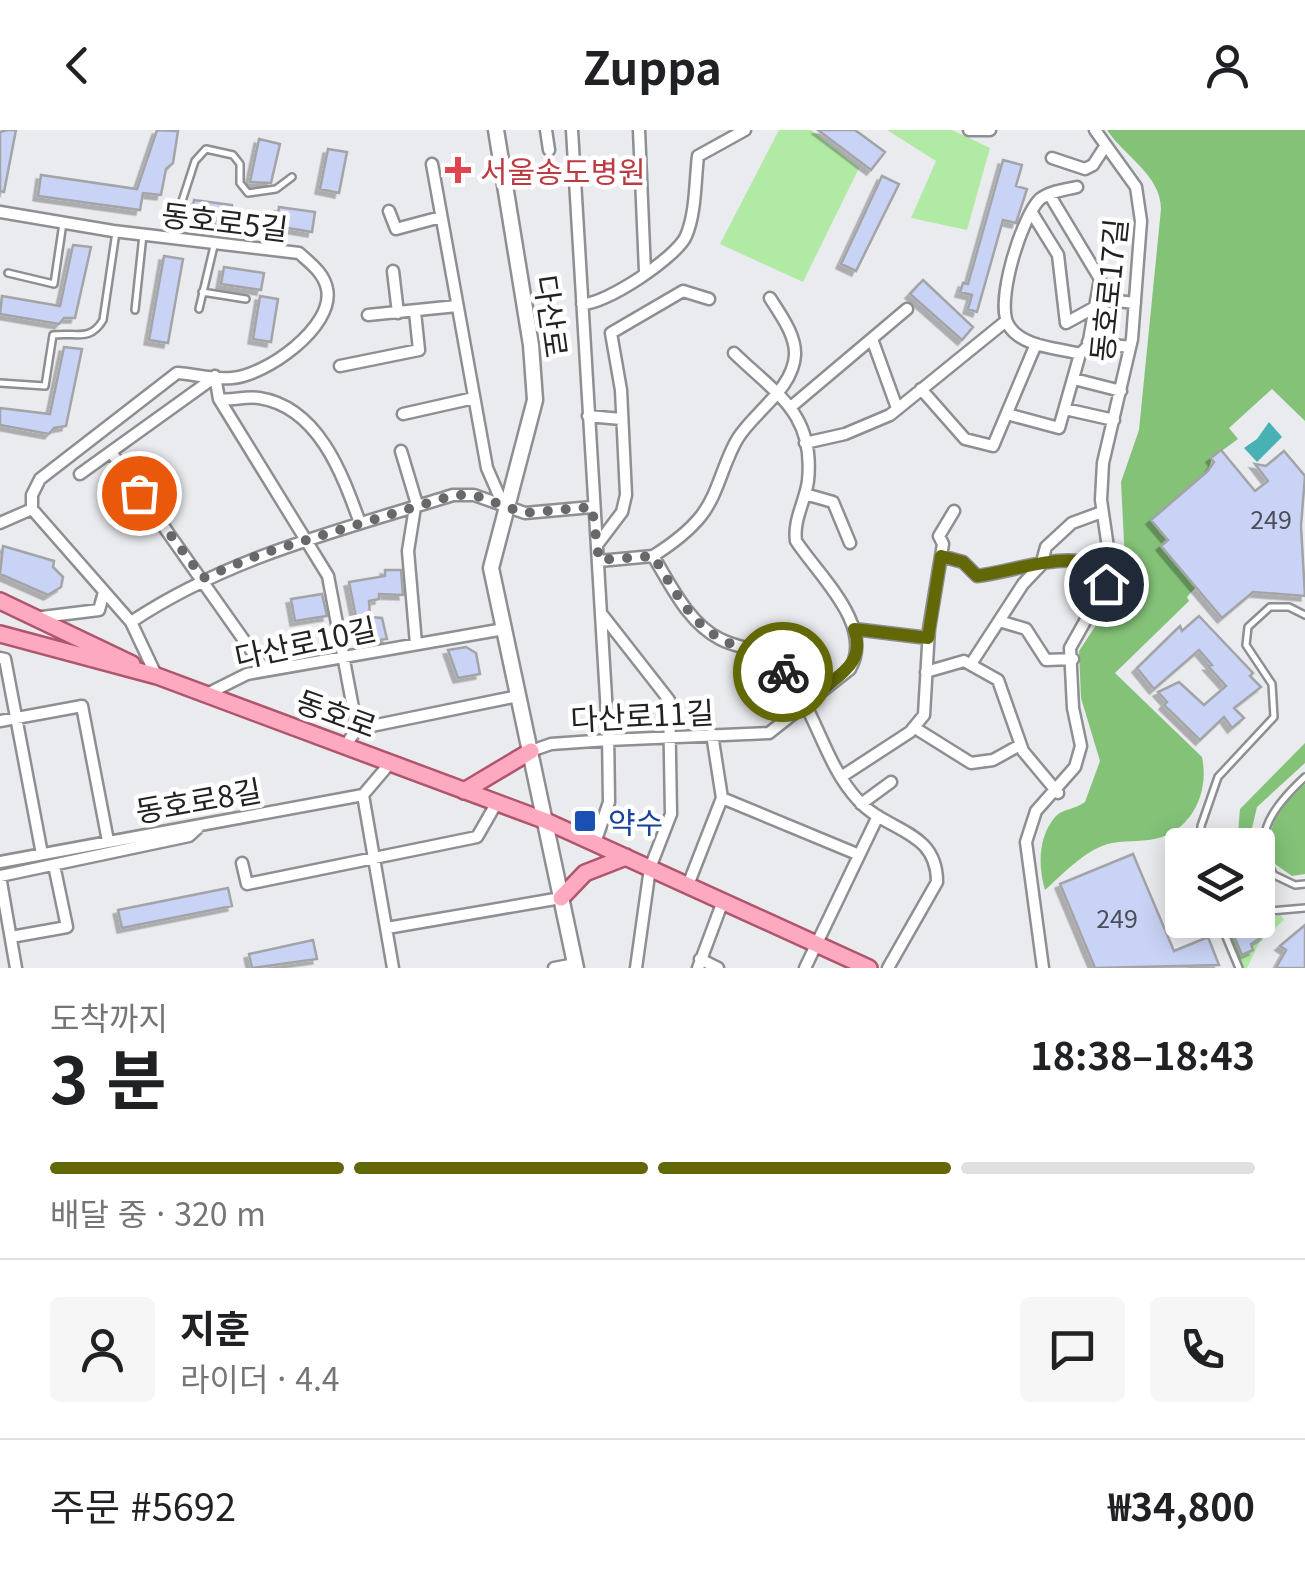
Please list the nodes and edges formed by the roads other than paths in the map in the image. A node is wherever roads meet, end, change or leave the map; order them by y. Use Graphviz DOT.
graph roads {
  1 [pos="496,130"];
  2 [pos="546,130"];
  3 [pos="572,130"];
  4 [pos="638,130"];
  5 [pos="717,130"];
  6 [pos="744,130"];
  7 [pos="969,130"];
  8 [pos="990,130"];
  9 [pos="1095,130"];
  10 [pos="717,143"];
  11 [pos="1106,144"];
  12 [pos="549,150"];
  13 [pos="1052,158"];
  14 [pos="432,164"];
  15 [pos="292,177"];
  16 [pos="1077,187"];
  17 [pos="1049,194"];
  18 [pos="389,210"];
  19 [pos="0,212"];
  20 [pos="1032,213"];
  21 [pos="440,218"];
  22 [pos="63,223"];
  23 [pos="116,232"];
  24 [pos="142,235"];
  25 [pos="171,238"];
  26 [pos="214,243"];
  27 [pos="393,270"];
  28 [pos="645,272"];
  29 [pos="8,273"];
  30 [pos="202,292"];
  31 [pos="770,298"];
  32 [pos="246,299"];
  33 [pos="709,299"];
  34 [pos="1134,303"];
  35 [pos="582,304"];
  36 [pos="457,306"];
  37 [pos="199,309"];
  38 [pos="907,309"];
  39 [pos="135,310"];
  40 [pos="1094,310"];
  41 [pos="415,312"];
  42 [pos="398,313"];
  43 [pos="368,316"];
  44 [pos="1006,321"];
  45 [pos="872,339"];
  46 [pos="1088,342"];
  47 [pos="1036,344"];
  48 [pos="1130,347"];
  49 [pos="734,353"];
  50 [pos="1080,354"];
  51 [pos="340,366"];
  52 [pos="216,376"];
  53 [pos="1074,379"];
  54 [pos="0,382"];
  55 [pos="920,389"];
  56 [pos="1121,391"];
  57 [pos="777,392"];
  58 [pos="474,398"];
  59 [pos="219,399"];
  60 [pos="792,406"];
  61 [pos="898,408"];
  62 [pos="1065,409"];
  63 [pos="404,414"];
  64 [pos="1007,414"];
  65 [pos="588,416"];
  66 [pos="621,419"];
  67 [pos="1114,420"];
  68 [pos="805,444"];
  69 [pos="401,451"];
  70 [pos="110,452"];
  71 [pos="80,474"];
  72 [pos="804,494"];
  73 [pos="414,507"];
  74 [pos="592,507"];
  75 [pos="504,508"];
  76 [pos="32,509"];
  77 [pos="954,511"];
  78 [pos="1102,512"];
  79 [pos="0,523"];
  80 [pos="360,524"];
  81 [pos="307,540"];
  82 [pos="850,543"];
  83 [pos="597,545"];
  84 [pos="653,556"];
  85 [pos="941,556"];
  86 [pos="599,560"];
  87 [pos="1042,564"];
  88 [pos="203,578"];
  89 [pos="104,591"];
  90 [pos="1097,599"];
  91 [pos="0,601"];
  92 [pos="601,613"];
  93 [pos="1305,615"];
  94 [pos="36,618"];
  95 [pos="999,621"];
  96 [pos="131,622"];
  97 [pos="854,629"];
  98 [pos="504,630"];
  99 [pos="0,634"];
  100 [pos="928,638"];
  101 [pos="416,644"];
  102 [pos="343,656"];
  103 [pos="0,658"];
  104 [pos="1072,659"];
  105 [pos="971,664"];
  106 [pos="264,670"];
  107 [pos="926,672"];
  108 [pos="157,676"];
  109 [pos="207,694"];
  110 [pos="518,696"];
  111 [pos="808,705"];
  112 [pos="18,718"];
  113 [pos="0,721"];
  114 [pos="915,728"];
  115 [pos="357,729"];
  116 [pos="712,734"];
  117 [pos="670,736"];
  118 [pos="608,740"];
  119 [pos="1020,745"];
  120 [pos="346,746"];
  121 [pos="531,751"];
  122 [pos="392,762"];
  123 [pos="1305,776"];
  124 [pos="841,777"];
  125 [pos="891,782"];
  126 [pos="464,790"];
  127 [pos="1057,792"];
  128 [pos="363,795"];
  129 [pos="722,798"];
  130 [pos="496,804"];
  131 [pos="861,804"];
  132 [pos="878,816"];
  133 [pos="546,821"];
  134 [pos="202,824"];
  135 [pos="1200,828"];
  136 [pos="108,840"];
  137 [pos="595,843"];
  138 [pos="42,854"];
  139 [pos="857,854"];
  140 [pos="376,857"];
  141 [pos="626,858"];
  142 [pos="0,862"];
  143 [pos="242,863"];
  144 [pos="54,865"];
  145 [pos="650,868"];
  146 [pos="0,876"];
  147 [pos="1305,884"];
  148 [pos="688,885"];
  149 [pos="561,898"];
  150 [pos="723,901"];
  151 [pos="1305,908"];
  152 [pos="1275,911"];
  153 [pos="387,928"];
  154 [pos="11,938"];
  155 [pos="1225,938"];
  156 [pos="816,943"];
  157 [pos="699,964"];
  158 [pos="575,966"];
  159 [pos="16,968"];
  160 [pos="393,968"];
  161 [pos="554,968"];
  162 [pos="636,968"];
  163 [pos="718,968"];
  164 [pos="805,968"];
  165 [pos="869,968"];
  166 [pos="888,968"];
  167 [pos="1043,968"];
  168 [pos="1239,968"];
  1 -- 75 [label="main road, 다산로"];
  2 -- 12 [label="street"];
  3 -- 35 [label="street"];
  4 -- 28 [label="street"];
  5 -- 10 [label="street"];
  6 -- 10 [label="street"];
  7 -- 8 [label="street"];
  9 -- 11 [label="street, 동호로17길"];
  10 -- 28 [label="street"];
  11 -- 13 [label="street"];
  11 -- 34 [label="street, 동호로17길"];
  14 -- 21 [label="street"];
  15 -- 25 [label="lane"];
  16 -- 17 [label="street"];
  17 -- 20 [label="street"];
  17 -- 40 [label="street"];
  18 -- 21 [label="street"];
  19 -- 22 [label="street, 동호로5길"];
  20 -- 40 [label="street"];
  20 -- 44 [label="street"];
  21 -- 36 [label="street"];
  22 -- 23 [label="street, 동호로5길"];
  22 -- 29 [label="lane"];
  23 -- 24 [label="street, 동호로5길"];
  23 -- 54 [label="lane"];
  24 -- 25 [label="street, 동호로5길"];
  24 -- 39 [label="lane"];
  25 -- 26 [label="street, 동호로5길"];
  26 -- 30 [label="lane"];
  26 -- 52 [label="street, 동호로5길"];
  27 -- 42 [label="street"];
  28 -- 35 [label="street"];
  30 -- 32 [label="lane"];
  30 -- 37 [label="lane"];
  31 -- 57 [label="street"];
  33 -- 66 [label="street"];
  34 -- 40 [label="street"];
  34 -- 48 [label="street, 동호로17길"];
  35 -- 65 [label="street"];
  36 -- 41 [label="street"];
  36 -- 58 [label="street"];
  38 -- 45 [label="street"];
  40 -- 46 [label="street"];
  41 -- 42 [label="street"];
  41 -- 51 [label="street"];
  42 -- 43 [label="street"];
  44 -- 47 [label="street"];
  44 -- 55 [label="street"];
  45 -- 60 [label="street"];
  45 -- 61 [label="street"];
  46 -- 48 [label="street"];
  46 -- 50 [label="street"];
  47 -- 50 [label="street"];
  47 -- 64 [label="street"];
  48 -- 56 [label="street, 동호로17길"];
  49 -- 57 [label="street"];
  50 -- 53 [label="street"];
  52 -- 59 [label="street"];
  52 -- 70 [label="street"];
  52 -- 76 [label="street, 동호로5길"];
  53 -- 56 [label="street, 동호로17길"];
  53 -- 62 [label="street"];
  55 -- 61 [label="street"];
  55 -- 64 [label="street"];
  56 -- 67 [label="street, 동호로17길"];
  57 -- 60 [label="street"];
  57 -- 84 [label="street"];
  58 -- 63 [label="street"];
  58 -- 75 [label="street"];
  59 -- 80 [label="street"];
  59 -- 81 [label="street"];
  60 -- 68 [label="street"];
  61 -- 68 [label="street"];
  62 -- 64 [label="street"];
  62 -- 67 [label="street"];
  65 -- 66 [label="street"];
  65 -- 74 [label="street"];
  66 -- 83 [label="street"];
  67 -- 78 [label="street, 동호로17길"];
  68 -- 72 [label="street"];
  69 -- 73 [label="street, 다산로10길"];
  70 -- 71 [label="street"];
  70 -- 88 [label="street"];
  72 -- 82 [label="street"];
  72 -- 97 [label="street"];
  73 -- 75 [label="street"];
  73 -- 80 [label="street"];
  73 -- 101 [label="street, 다산로10길"];
  74 -- 75 [label="street"];
  74 -- 83 [label="street"];
  75 -- 98 [label="main road, 다산로"];
  76 -- 79 [label="street"];
  76 -- 89 [label="street"];
  77 -- 85 [label="street"];
  78 -- 87 [label="street"];
  78 -- 90 [label="street, 동호로17길"];
  80 -- 81 [label="street"];
  81 -- 88 [label="street"];
  81 -- 102 [label="street"];
  83 -- 86 [label="street"];
  84 -- 86 [label="street"];
  84 -- 111 [label="street"];
  85 -- 87 [label="street"];
  85 -- 100 [label="street"];
  86 -- 92 [label="street"];
  87 -- 90 [label="street"];
  87 -- 95 [label="street"];
  88 -- 96 [label="street"];
  88 -- 106 [label="street"];
  89 -- 94 [label="street"];
  89 -- 96 [label="street"];
  90 -- 104 [label="street, 동호로17길"];
  91 -- 94 [label="main road, 동호로"];
  92 -- 117 [label="street"];
  92 -- 118 [label="street"];
  93 -- 135 [label="lane"];
  94 -- 108 [label="main road, 동호로"];
  95 -- 104 [label="street"];
  95 -- 105 [label="street"];
  96 -- 108 [label="street"];
  97 -- 100 [label="street"];
  97 -- 111 [label="street, 다산로11길"];
  98 -- 101 [label="street, 다산로10길"];
  98 -- 110 [label="main road, 다산로"];
  99 -- 108 [label="main road, 동호로"];
  100 -- 107 [label="street"];
  101 -- 102 [label="street, 다산로10길"];
  102 -- 106 [label="street, 다산로10길"];
  102 -- 115 [label="street"];
  103 -- 112 [label="street"];
  104 -- 127 [label="street, 동호로17길"];
  105 -- 107 [label="street"];
  105 -- 119 [label="street"];
  106 -- 109 [label="street, 다산로10길"];
  107 -- 114 [label="street"];
  108 -- 109 [label="main road, 동호로"];
  109 -- 120 [label="main road, 동호로"];
  110 -- 115 [label="street"];
  110 -- 121 [label="main road, 다산로"];
  111 -- 116 [label="street, 다산로11길"];
  111 -- 124 [label="street"];
  112 -- 113 [label="street"];
  112 -- 136 [label="street"];
  112 -- 138 [label="street"];
  114 -- 119 [label="street"];
  114 -- 124 [label="street"];
  115 -- 120 [label="street"];
  116 -- 117 [label="street, 다산로11길"];
  116 -- 129 [label="street"];
  117 -- 118 [label="street, 다산로11길"];
  117 -- 145 [label="street"];
  118 -- 121 [label="street, 다산로11길"];
  118 -- 137 [label="street"];
  119 -- 127 [label="street"];
  120 -- 122 [label="main road, 동호로"];
  121 -- 126 [label="main road"];
  121 -- 133 [label="main road, 다산로"];
  122 -- 126 [label="main road, 동호로"];
  122 -- 128 [label="street"];
  123 -- 147 [label="lane"];
  124 -- 131 [label="street"];
  125 -- 131 [label="street"];
  126 -- 130 [label="main road, 동호로"];
  127 -- 167 [label="street, 동호로17길"];
  128 -- 134 [label="street, 동호로8길"];
  128 -- 140 [label="street"];
  129 -- 139 [label="street"];
  129 -- 148 [label="street"];
  130 -- 133 [label="main road, 동호로"];
  130 -- 140 [label="street"];
  131 -- 132 [label="street"];
  132 -- 139 [label="street"];
  132 -- 166 [label="street"];
  133 -- 137 [label="main road, 동호로"];
  133 -- 149 [label="main road, 다산로"];
  134 -- 136 [label="street, 동호로8길"];
  134 -- 144 [label="street"];
  136 -- 138 [label="street, 동호로8길"];
  137 -- 141 [label="main road, 동호로"];
  138 -- 142 [label="street, 동호로8길"];
  139 -- 156 [label="street"];
  140 -- 143 [label="street"];
  140 -- 153 [label="street"];
  141 -- 145 [label="main road, 동호로"];
  141 -- 149 [label="main road"];
  144 -- 146 [label="street"];
  144 -- 154 [label="street"];
  145 -- 148 [label="main road, 동호로"];
  145 -- 162 [label="street"];
  146 -- 154 [label="street"];
  148 -- 150 [label="main road, 동호로"];
  149 -- 153 [label="street"];
  149 -- 158 [label="main road, 다산로"];
  150 -- 156 [label="main road, 동호로"];
  150 -- 157 [label="street"];
  151 -- 152 [label="lane"];
  153 -- 160 [label="street"];
  154 -- 159 [label="street"];
  155 -- 168 [label="lane"];
  156 -- 164 [label="street"];
  156 -- 165 [label="main road, 동호로"];
  157 -- 163 [label="street"];
  158 -- 161 [label="street"];
}
